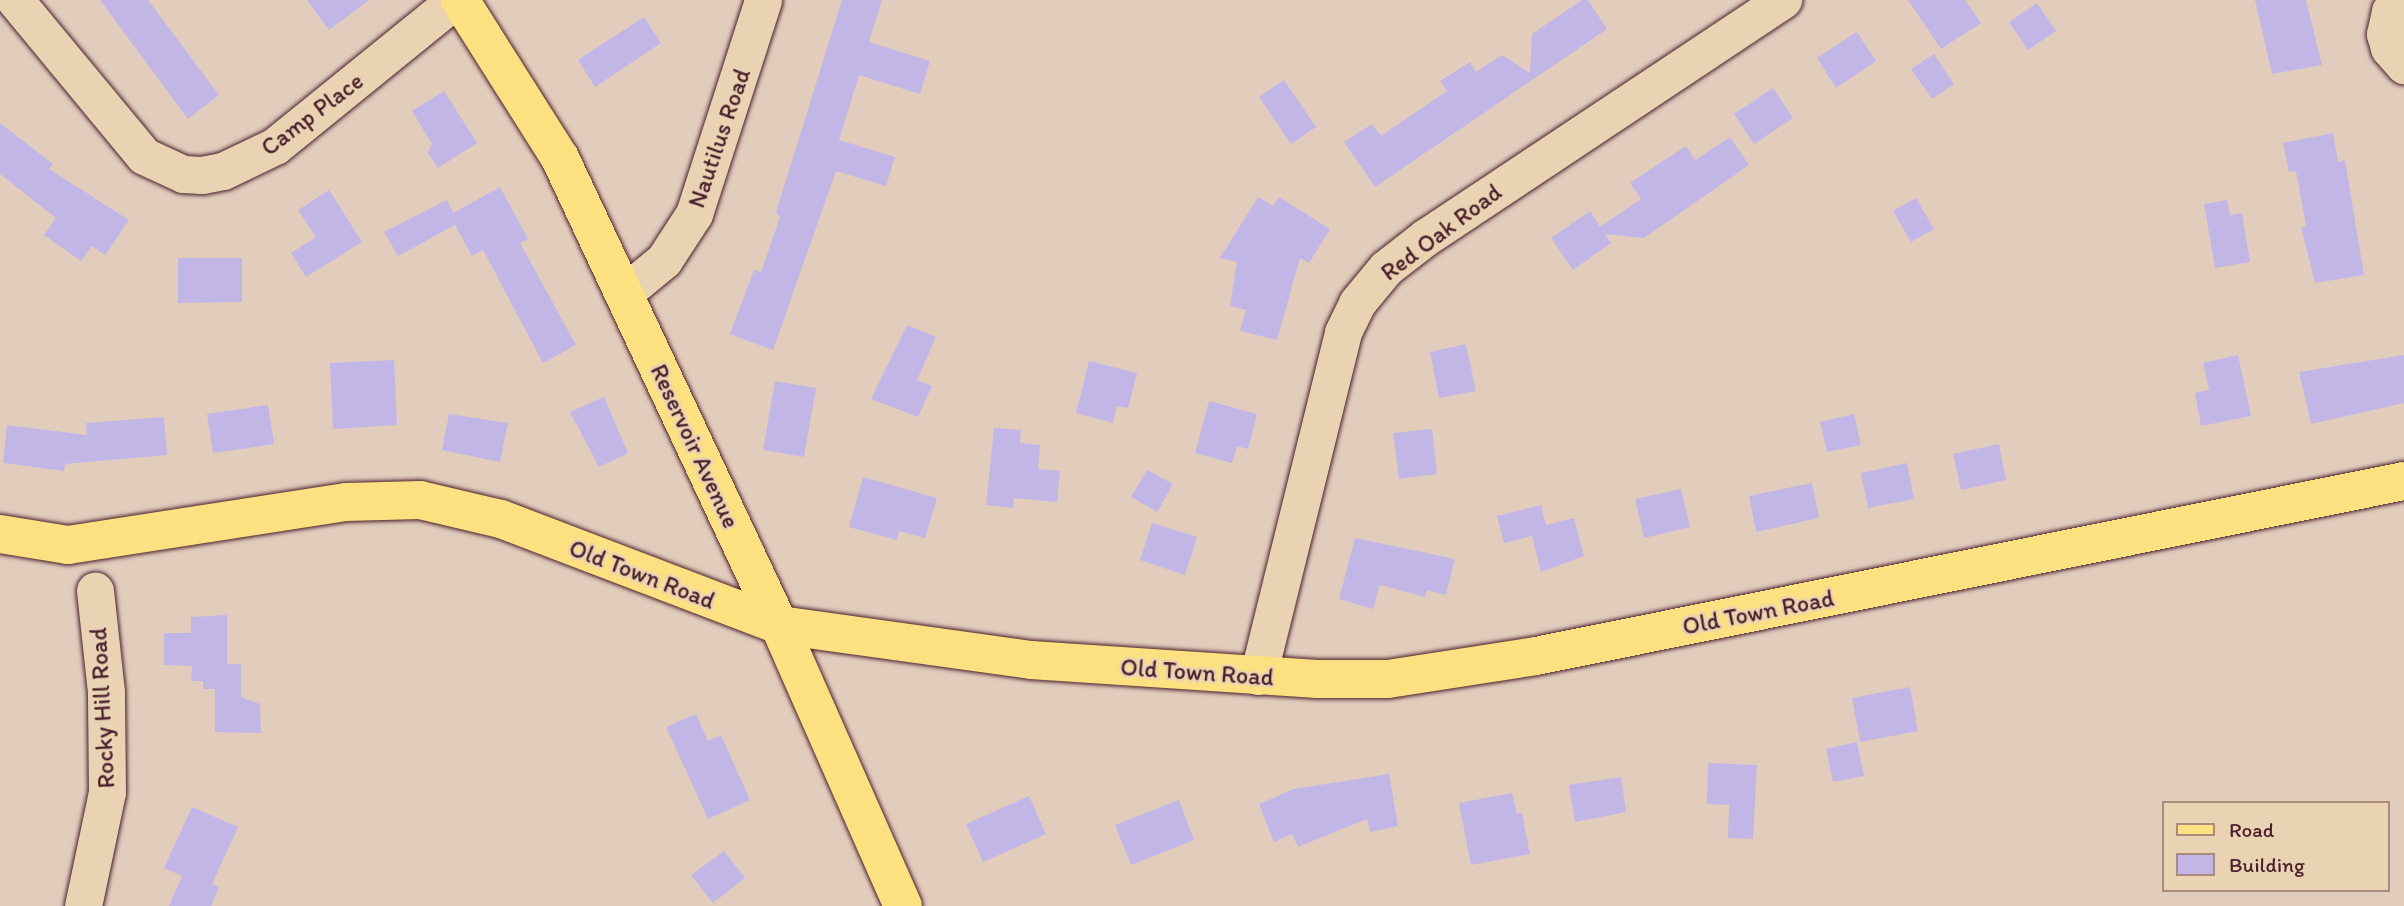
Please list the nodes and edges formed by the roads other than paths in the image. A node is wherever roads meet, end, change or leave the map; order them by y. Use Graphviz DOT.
graph roads {
  1 [pos="15,0"];
  2 [pos="458,0"];
  3 [pos="763,0"];
  4 [pos="1783,0"];
  5 [pos="2399,0"];
  6 [pos="2404,65"];
  7 [pos="624,293"];
  8 [pos="2404,481"];
  9 [pos="0,534"];
  10 [pos="95,591"];
  11 [pos="779,625"];
  12 [pos="1258,676"];
  13 [pos="82,906"];
  14 [pos="903,906"];
  1 -- 2 [label="street, Camp Place"];
  2 -- 7 [label="main road, Reservoir Avenue"];
  3 -- 7 [label="street, Nautilus Road"];
  4 -- 12 [label="street, Red Oak Road"];
  5 -- 6 [label="street"];
  7 -- 11 [label="main road, Reservoir Avenue"];
  8 -- 12 [label="main road, Old Town Road"];
  9 -- 11 [label="main road, Old Town Road"];
  10 -- 13 [label="street, Rocky Hill Road"];
  11 -- 12 [label="main road, Old Town Road"];
  11 -- 14 [label="main road, Reservoir Avenue"];
}
